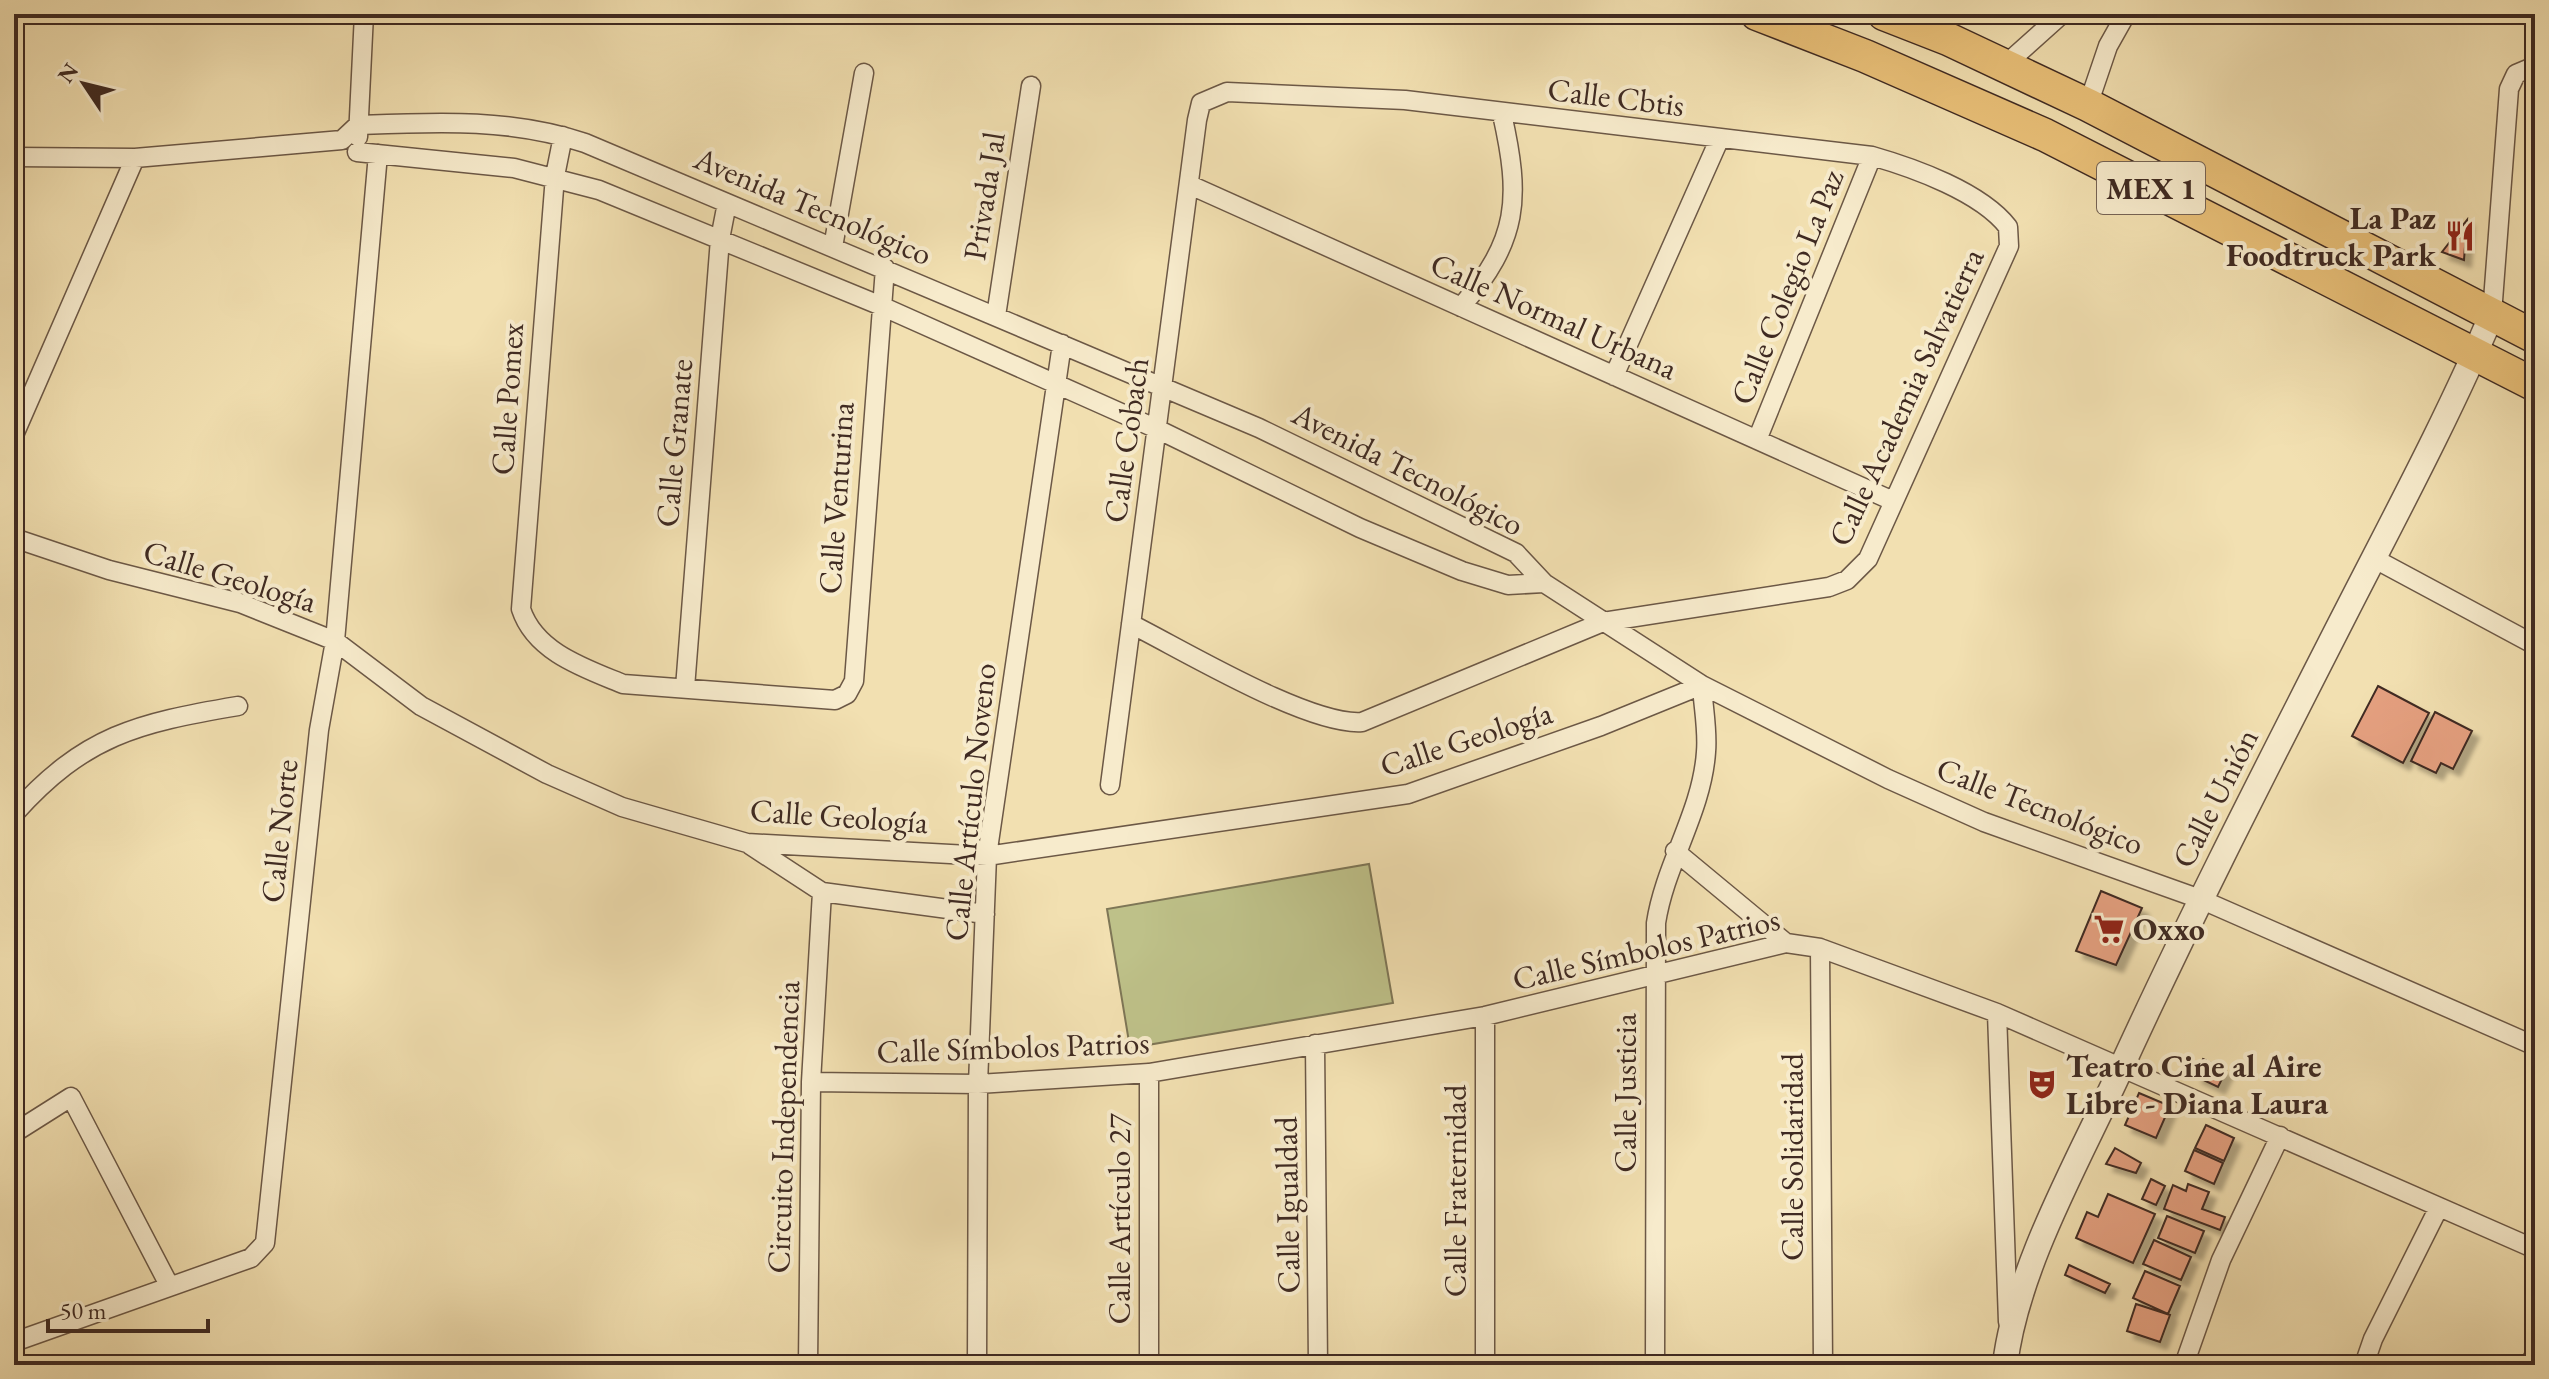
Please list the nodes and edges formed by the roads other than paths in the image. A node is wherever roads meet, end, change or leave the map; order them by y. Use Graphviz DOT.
graph roads {
  1 [pos="364,14"];
  2 [pos="1757,14"];
  3 [pos="1884,14"];
  4 [pos="2062,14"];
  5 [pos="2126,14"];
  6 [pos="2005,65"];
  7 [pos="2535,66"];
  8 [pos="864,73"];
  9 [pos="1031,86"];
  10 [pos="1201,103"];
  11 [pos="2088,105"];
  12 [pos="1502,114"];
  13 [pos="358,125"];
  14 [pos="563,136"];
  15 [pos="1719,140"];
  16 [pos="350,146"];
  17 [pos="378,154"];
  18 [pos="1872,156"];
  19 [pos="14,157"];
  20 [pos="135,158"];
  21 [pos="555,176"];
  22 [pos="1190,185"];
  23 [pos="727,203"];
  24 [pos="2008,227"];
  25 [pos="720,239"];
  26 [pos="833,247"];
  27 [pos="885,268"];
  28 [pos="879,305"];
  29 [pos="1461,307"];
  30 [pos="2492,314"];
  31 [pos="996,316"];
  32 [pos="2535,337"];
  33 [pos="1062,344"];
  34 [pos="2475,353"];
  35 [pos="1614,376"];
  36 [pos="1055,383"];
  37 [pos="2535,385"];
  38 [pos="1163,386"];
  39 [pos="1157,429"];
  40 [pos="14,435"];
  41 [pos="1757,440"];
  42 [pos="1893,501"];
  43 [pos="14,538"];
  44 [pos="2373,558"];
  45 [pos="1544,583"];
  46 [pos="1603,622"];
  47 [pos="1131,624"];
  48 [pos="335,641"];
  49 [pos="2535,645"];
  50 [pos="1702,685"];
  51 [pos="685,688"];
  52 [pos="238,706"];
  53 [pos="1110,785"];
  54 [pos="14,814"];
  55 [pos="747,843"];
  56 [pos="1675,851"];
  57 [pos="987,856"];
  58 [pos="822,892"];
  59 [pos="2200,899"];
  60 [pos="985,914"];
  61 [pos="1786,943"];
  62 [pos="1820,948"];
  63 [pos="1654,976"];
  64 [pos="1997,1013"];
  65 [pos="1485,1016"];
  66 [pos="1315,1044"];
  67 [pos="2535,1046"];
  68 [pos="2122,1066"];
  69 [pos="1149,1073"];
  70 [pos="811,1082"];
  71 [pos="978,1084"];
  72 [pos="14,1133"];
  73 [pos="2280,1136"];
  74 [pos="2439,1207"];
  75 [pos="2535,1249"];
  76 [pos="169,1285"];
  77 [pos="2009,1333"];
  78 [pos="14,1342"];
  79 [pos="2535,1354"];
  80 [pos="808,1365"];
  81 [pos="977,1365"];
  82 [pos="1149,1365"];
  83 [pos="1318,1365"];
  84 [pos="1485,1365"];
  85 [pos="1655,1365"];
  86 [pos="1823,1365"];
  87 [pos="2005,1365"];
  88 [pos="2184,1365"];
  89 [pos="2364,1365"];
  90 [pos="2529,1365"];
  1 -- 13 [label="street"];
  2 -- 34 [label="highway, MEX 1"];
  3 -- 6 [label="highway, MEX 1"];
  4 -- 6 [label="street"];
  5 -- 11 [label="street"];
  6 -- 11 [label="highway, MEX 1"];
  7 -- 30 [label="street"];
  8 -- 26 [label="street"];
  9 -- 31 [label="street, Privada Jal"];
  10 -- 12 [label="street, Calle Cbtis"];
  10 -- 22 [label="street, Calle Cobach"];
  11 -- 30 [label="highway, MEX 1"];
  12 -- 15 [label="street, Calle Cbtis"];
  12 -- 29 [label="street"];
  13 -- 14 [label="street, Avenida Tecnológico"];
  13 -- 16 [label="street"];
  14 -- 21 [label="street, Calle Pomex"];
  14 -- 23 [label="street, Avenida Tecnológico"];
  15 -- 18 [label="street, Calle Cbtis"];
  15 -- 35 [label="street"];
  16 -- 17 [label="street, Avenida Tecnológico"];
  16 -- 20 [label="street, Avenida Tecnológico"];
  17 -- 21 [label="street, Avenida Tecnológico"];
  17 -- 48 [label="street, Calle Norte"];
  18 -- 24 [label="street, Calle Cbtis"];
  18 -- 41 [label="street, Calle Colegio La Paz"];
  19 -- 20 [label="street, Avenida Tecnológico"];
  20 -- 40 [label="street"];
  21 -- 25 [label="street, Avenida Tecnológico"];
  21 -- 51 [label="street, Calle Pomex"];
  22 -- 29 [label="street, Calle Normal Urbana"];
  22 -- 38 [label="street, Calle Cobach"];
  23 -- 25 [label="street, Calle Granate"];
  23 -- 26 [label="street, Avenida Tecnológico"];
  24 -- 42 [label="street, Calle Academia Salvatierra"];
  25 -- 28 [label="street, Avenida Tecnológico"];
  25 -- 51 [label="street, Calle Granate"];
  26 -- 27 [label="street, Avenida Tecnológico"];
  27 -- 28 [label="street, Calle Venturina"];
  27 -- 31 [label="street, Avenida Tecnológico"];
  28 -- 36 [label="street, Avenida Tecnológico"];
  28 -- 51 [label="street, Calle Venturina"];
  29 -- 35 [label="street, Calle Normal Urbana"];
  30 -- 32 [label="highway, MEX 1"];
  30 -- 34 [label="street, Calle Unión"];
  31 -- 33 [label="street, Avenida Tecnológico"];
  33 -- 36 [label="street, Calle Artículo Noveno"];
  33 -- 38 [label="street, Avenida Tecnológico"];
  34 -- 37 [label="highway, MEX 1"];
  34 -- 44 [label="street, Calle Unión"];
  35 -- 41 [label="street, Calle Normal Urbana"];
  36 -- 39 [label="street, Avenida Tecnológico"];
  36 -- 57 [label="street, Calle Artículo Noveno"];
  38 -- 39 [label="street, Calle Cobach"];
  38 -- 45 [label="street, Avenida Tecnológico"];
  39 -- 45 [label="street, Avenida Tecnológico"];
  39 -- 47 [label="street, Calle Cobach"];
  41 -- 42 [label="street, Calle Normal Urbana"];
  42 -- 46 [label="street, Calle Academia Salvatierra"];
  43 -- 48 [label="street, Calle Geología"];
  44 -- 49 [label="street"];
  44 -- 59 [label="street, Calle Unión"];
  45 -- 46 [label="street, Calle Tecnológico"];
  46 -- 47 [label="street, Calle Academia Salvatierra"];
  46 -- 50 [label="street, Calle Tecnológico"];
  47 -- 53 [label="street, Calle Cobach"];
  48 -- 55 [label="street, Calle Geología"];
  48 -- 76 [label="street, Calle Norte"];
  50 -- 56 [label="street, Calle Justicia"];
  50 -- 57 [label="street, Calle Geología"];
  50 -- 59 [label="street, Calle Tecnológico"];
  52 -- 54 [label="street"];
  55 -- 57 [label="street, Calle Geología"];
  55 -- 58 [label="street"];
  56 -- 61 [label="street"];
  56 -- 63 [label="street, Calle Justicia"];
  57 -- 60 [label="street, Calle Artículo Noveno"];
  58 -- 60 [label="street"];
  58 -- 70 [label="street, Circuito Independencia"];
  59 -- 67 [label="street, Calle Tecnológico"];
  59 -- 68 [label="street, Calle Unión"];
  60 -- 71 [label="street, Calle Artículo Noveno"];
  61 -- 62 [label="street, Calle Símbolos Patrios"];
  61 -- 63 [label="street, Calle Símbolos Patrios"];
  62 -- 64 [label="street, Calle Símbolos Patrios"];
  62 -- 86 [label="street, Calle Solidaridad"];
  63 -- 65 [label="street, Calle Símbolos Patrios"];
  63 -- 85 [label="street, Calle Justicia"];
  64 -- 68 [label="street, Calle Símbolos Patrios"];
  64 -- 77 [label="street"];
  65 -- 66 [label="street, Calle Símbolos Patrios"];
  65 -- 84 [label="street, Calle Fraternidad"];
  66 -- 69 [label="street, Calle Símbolos Patrios"];
  66 -- 83 [label="street, Calle Igualdad"];
  68 -- 73 [label="street, Calle Símbolos Patrios"];
  68 -- 77 [label="street, Calle Unión"];
  69 -- 71 [label="street, Calle Símbolos Patrios"];
  69 -- 82 [label="street, Calle Artículo 27"];
  70 -- 71 [label="street, Calle Símbolos Patrios"];
  70 -- 80 [label="street, Circuito Independencia"];
  71 -- 81 [label="street, Calle Artículo Noveno"];
  72 -- 76 [label="street"];
  73 -- 74 [label="street, Calle Símbolos Patrios"];
  73 -- 88 [label="street"];
  74 -- 75 [label="street, Calle Símbolos Patrios"];
  74 -- 89 [label="street"];
  76 -- 78 [label="street, Calle Norte"];
  77 -- 87 [label="street, Calle Unión"];
  79 -- 90 [label="street"];
}
